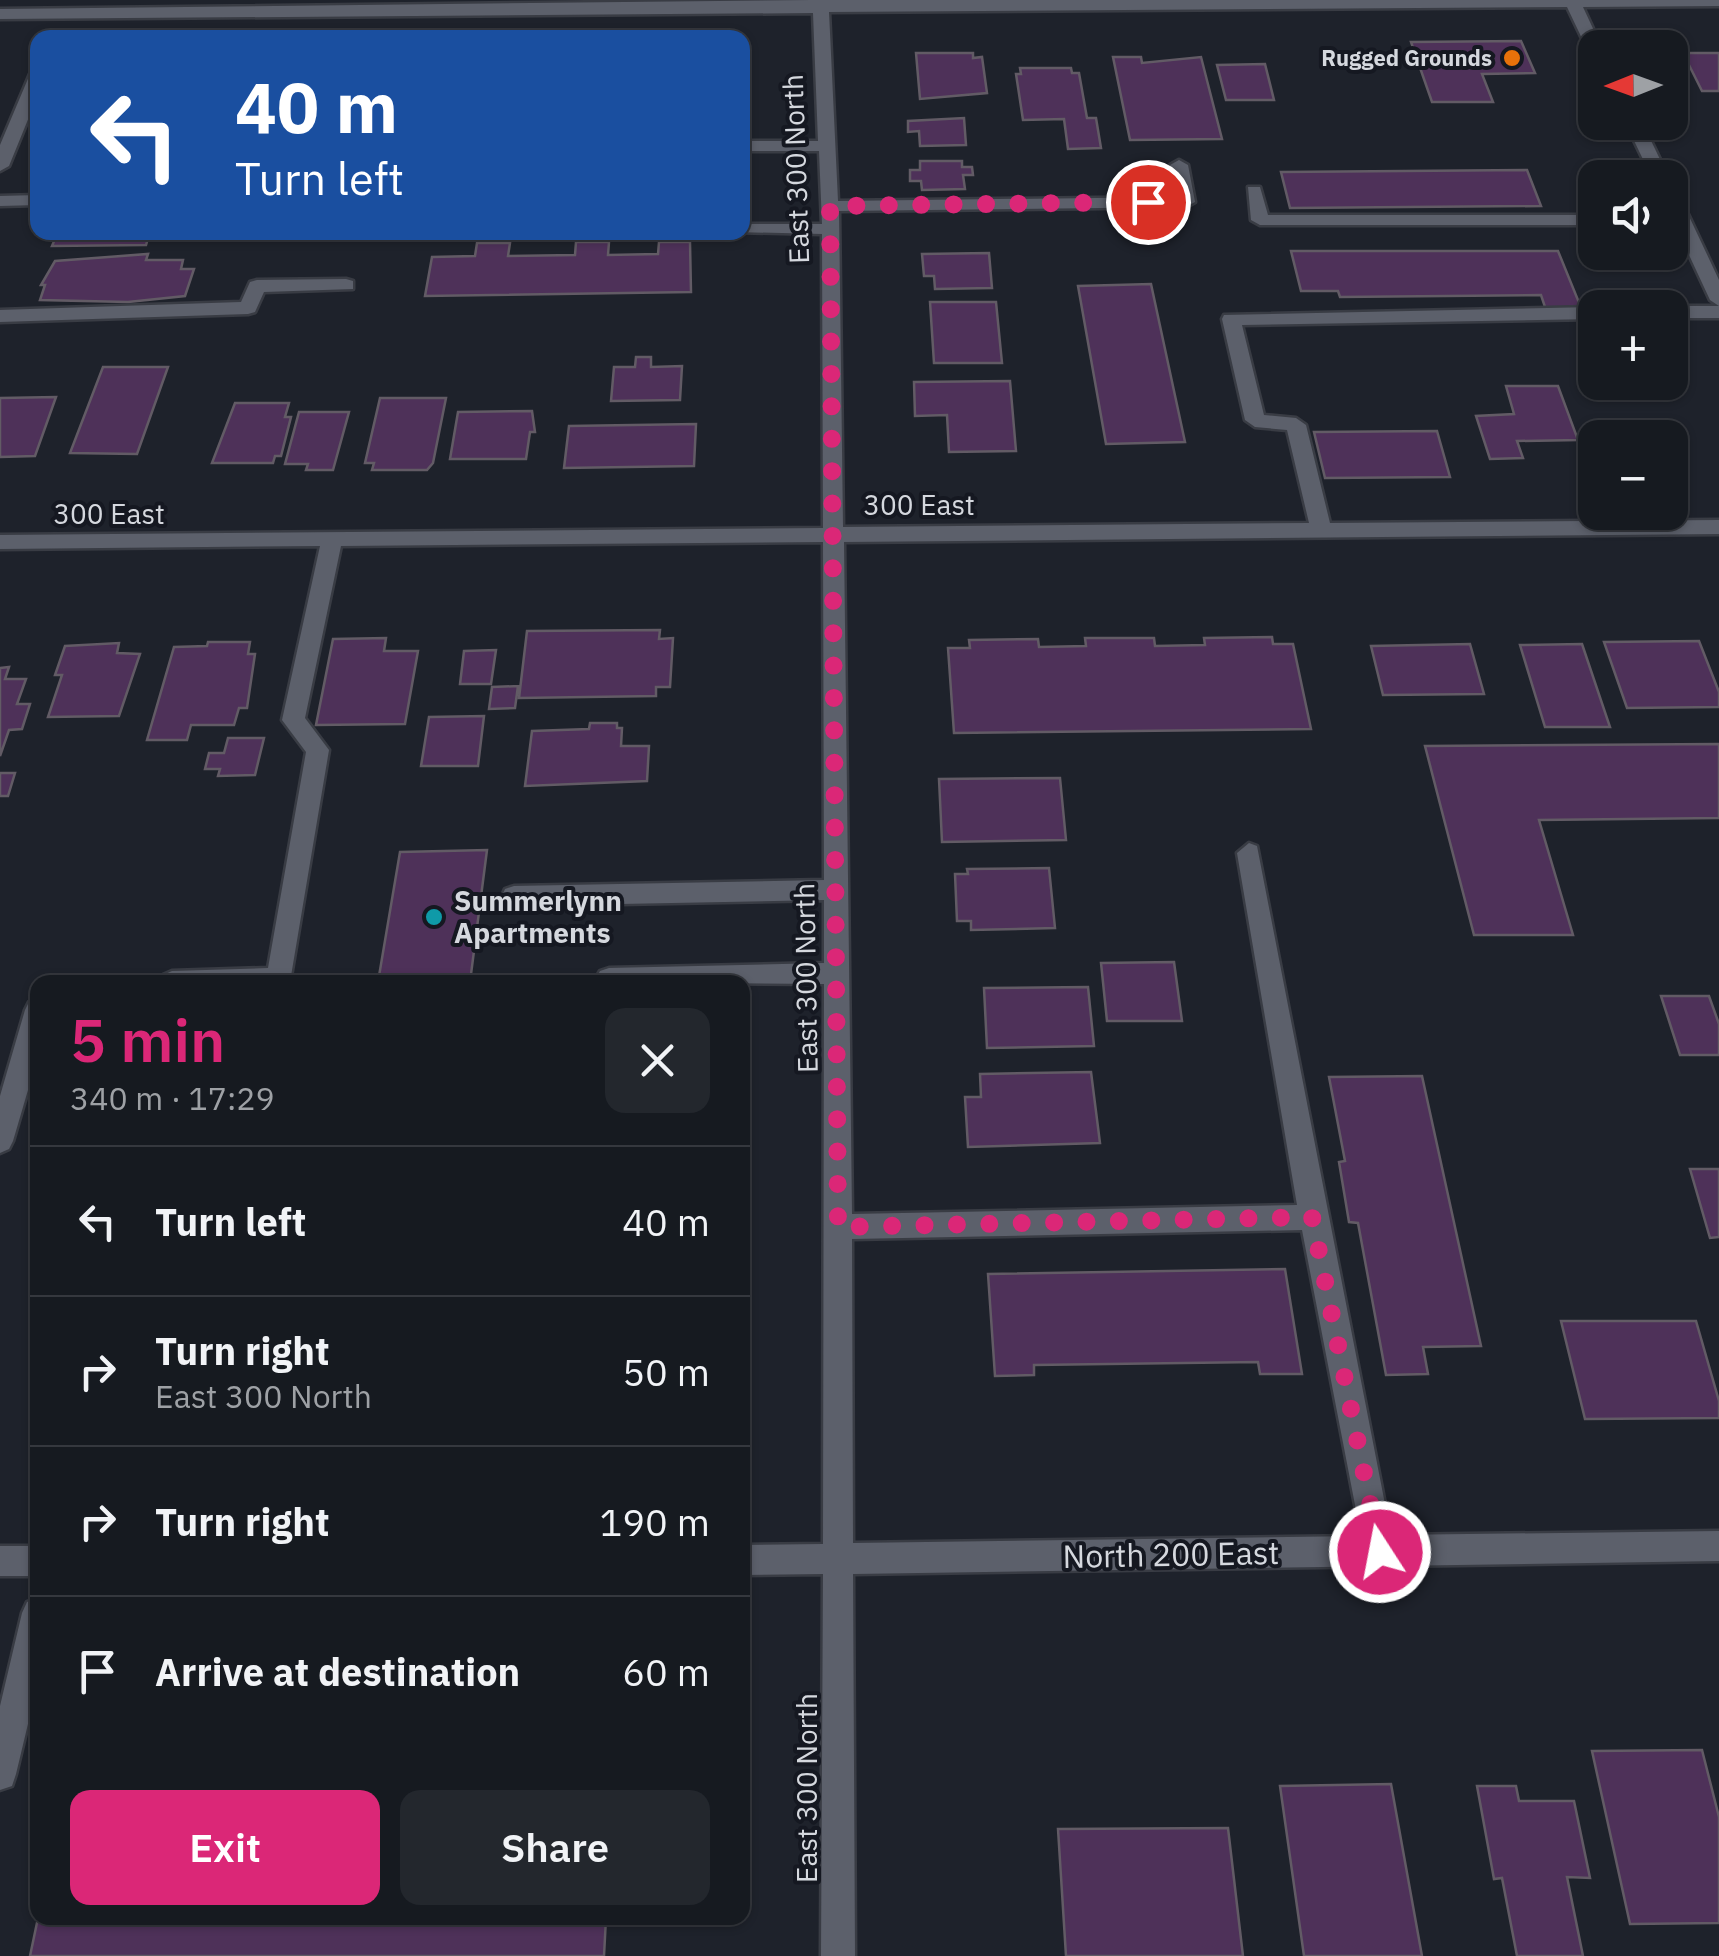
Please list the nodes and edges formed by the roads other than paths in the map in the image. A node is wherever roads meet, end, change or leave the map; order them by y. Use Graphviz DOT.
graph roads {
  1 [pos="1573,1"];
  2 [pos="1719,1"];
  3 [pos="1028,2"];
  4 [pos="820,3"];
  5 [pos="593,4"];
  6 [pos="67,7"];
  7 [pos="0,14"];
  8 [pos="57,30"];
  9 [pos="1586,30"];
  10 [pos="30,93"];
  11 [pos="750,146"];
  12 [pos="830,146"];
  13 [pos="0,166"];
  14 [pos="1179,166"];
  15 [pos="1254,191"];
  16 [pos="0,200"];
  17 [pos="30,200"];
  18 [pos="831,218"];
  19 [pos="1578,220"];
  20 [pos="750,228"];
  21 [pos="1688,242"];
  22 [pos="346,285"];
  23 [pos="1719,300"];
  24 [pos="1688,312"];
  25 [pos="1719,312"];
  26 [pos="1578,313"];
  27 [pos="0,316"];
  28 [pos="1719,527"];
  29 [pos="1320,530"];
  30 [pos="830,534"];
  31 [pos="332,540"];
  32 [pos="0,542"];
  33 [pos="1249,852"];
  34 [pos="835,890"];
  35 [pos="514,896"];
  36 [pos="836,973"];
  37 [pos="280,975"];
  38 [pos="745,975"];
  39 [pos="30,1038"];
  40 [pos="0,1141"];
  41 [pos="1312,1217"];
  42 [pos="838,1227"];
  43 [pos="1719,1546"];
  44 [pos="1380,1552"];
  45 [pos="750,1560"];
  46 [pos="837,1560"];
  47 [pos="30,1561"];
  48 [pos="0,1562"];
  49 [pos="30,1648"];
  50 [pos="0,1774"];
  51 [pos="838,1956"];
  1 -- 2 [label="street"];
  1 -- 3 [label="street"];
  1 -- 9 [label="street"];
  3 -- 4 [label="street"];
  4 -- 5 [label="street"];
  4 -- 12 [label="street, East 300 North"];
  5 -- 6 [label="street"];
  6 -- 7 [label="street"];
  6 -- 8 [label="street"];
  10 -- 13 [label="street"];
  11 -- 12 [label="street"];
  12 -- 18 [label="street, East 300 North"];
  14 -- 18 [label="street"];
  15 -- 19 [label="street"];
  16 -- 17 [label="street"];
  18 -- 20 [label="street"];
  18 -- 30 [label="street, East 300 North"];
  21 -- 23 [label="street"];
  22 -- 27 [label="street"];
  24 -- 25 [label="street"];
  26 -- 29 [label="street"];
  28 -- 29 [label="street, 300 East"];
  29 -- 30 [label="street, 300 East"];
  30 -- 31 [label="street, 300 East"];
  30 -- 34 [label="street, East 300 North"];
  31 -- 32 [label="street, 300 East"];
  31 -- 37 [label="street"];
  33 -- 41 [label="street"];
  34 -- 35 [label="street"];
  34 -- 36 [label="street, East 300 North"];
  36 -- 38 [label="street"];
  36 -- 42 [label="street, East 300 North"];
  39 -- 40 [label="street"];
  41 -- 42 [label="street"];
  41 -- 44 [label="street"];
  42 -- 46 [label="street, East 300 North"];
  43 -- 44 [label="street, North 200 East"];
  44 -- 46 [label="street, North 200 East"];
  45 -- 46 [label="street, North 200 East"];
  46 -- 51 [label="street, East 300 North"];
  47 -- 48 [label="street"];
  49 -- 50 [label="street"];
}
